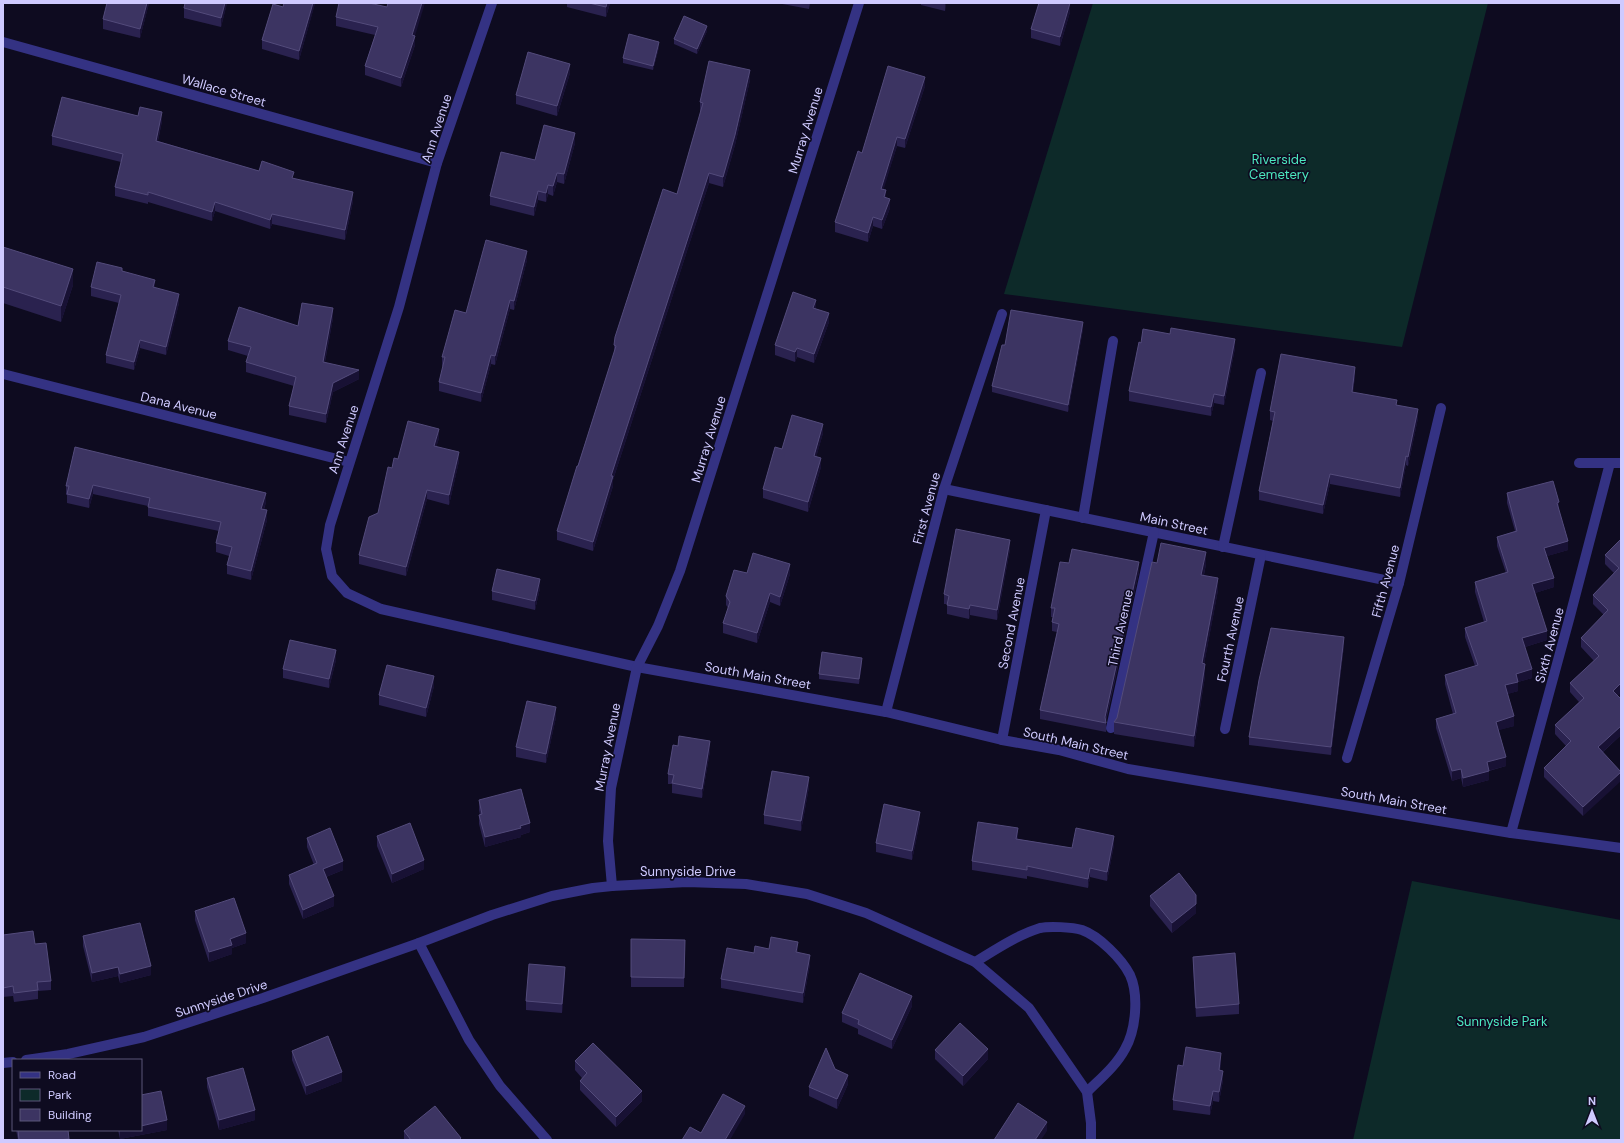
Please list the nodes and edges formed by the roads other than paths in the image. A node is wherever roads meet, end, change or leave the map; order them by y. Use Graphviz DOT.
graph roads {
  1 [pos="492,3"];
  2 [pos="859,3"];
  3 [pos="3,42"];
  4 [pos="437,163"];
  5 [pos="1002,314"];
  6 [pos="1113,341"];
  7 [pos="1261,373"];
  8 [pos="3,374"];
  9 [pos="1441,408"];
  10 [pos="349,462"];
  11 [pos="1579,463"];
  12 [pos="1610,463"];
  13 [pos="1621,463"];
  14 [pos="944,489"];
  15 [pos="1046,510"];
  16 [pos="1083,518"];
  17 [pos="1154,532"];
  18 [pos="1223,547"];
  19 [pos="1261,555"];
  20 [pos="1399,583"];
  21 [pos="637,667"];
  22 [pos="886,712"];
  23 [pos="1111,728"];
  24 [pos="1225,729"];
  25 [pos="1002,740"];
  26 [pos="1347,758"];
  27 [pos="1511,833"];
  28 [pos="1621,848"];
  29 [pos="612,886"];
  30 [pos="419,943"];
  31 [pos="975,962"];
  32 [pos="33,1059"];
  33 [pos="1087,1092"];
  34 [pos="547,1140"];
  35 [pos="1091,1140"];
  1 -- 4 [label="street, Ann Avenue"];
  2 -- 21 [label="street, Murray Avenue"];
  3 -- 4 [label="street, Wallace Street"];
  4 -- 10 [label="street, Ann Avenue"];
  5 -- 14 [label="street, First Avenue"];
  6 -- 16 [label="street"];
  7 -- 18 [label="street"];
  8 -- 10 [label="street, Dana Avenue"];
  9 -- 20 [label="street, Fifth Avenue"];
  10 -- 21 [label="street, Ann Avenue"];
  11 -- 12 [label="street"];
  12 -- 13 [label="street"];
  12 -- 27 [label="street, Sixth Avenue"];
  14 -- 15 [label="street, Main Street"];
  14 -- 22 [label="street, First Avenue"];
  15 -- 16 [label="street, Main Street"];
  15 -- 25 [label="street, Second Avenue"];
  16 -- 17 [label="street, Main Street"];
  17 -- 18 [label="street, Main Street"];
  17 -- 23 [label="street, Third Avenue"];
  18 -- 19 [label="street, Main Street"];
  19 -- 20 [label="street, Main Street"];
  19 -- 24 [label="street, Fourth Avenue"];
  20 -- 26 [label="street, Fifth Avenue"];
  21 -- 22 [label="street, South Main Street"];
  21 -- 29 [label="street, Murray Avenue"];
  22 -- 25 [label="street, South Main Street"];
  25 -- 27 [label="street, South Main Street"];
  27 -- 28 [label="street, South Main Street"];
  29 -- 30 [label="street, Sunnyside Drive"];
  29 -- 31 [label="street, Sunnyside Drive"];
  30 -- 32 [label="street, Sunnyside Drive"];
  30 -- 34 [label="street"];
  31 -- 33 [label="street, Sunnyside Drive"];
  31 -- 33 [label="street"];
  33 -- 35 [label="street, Sunnyside Drive"];
}
